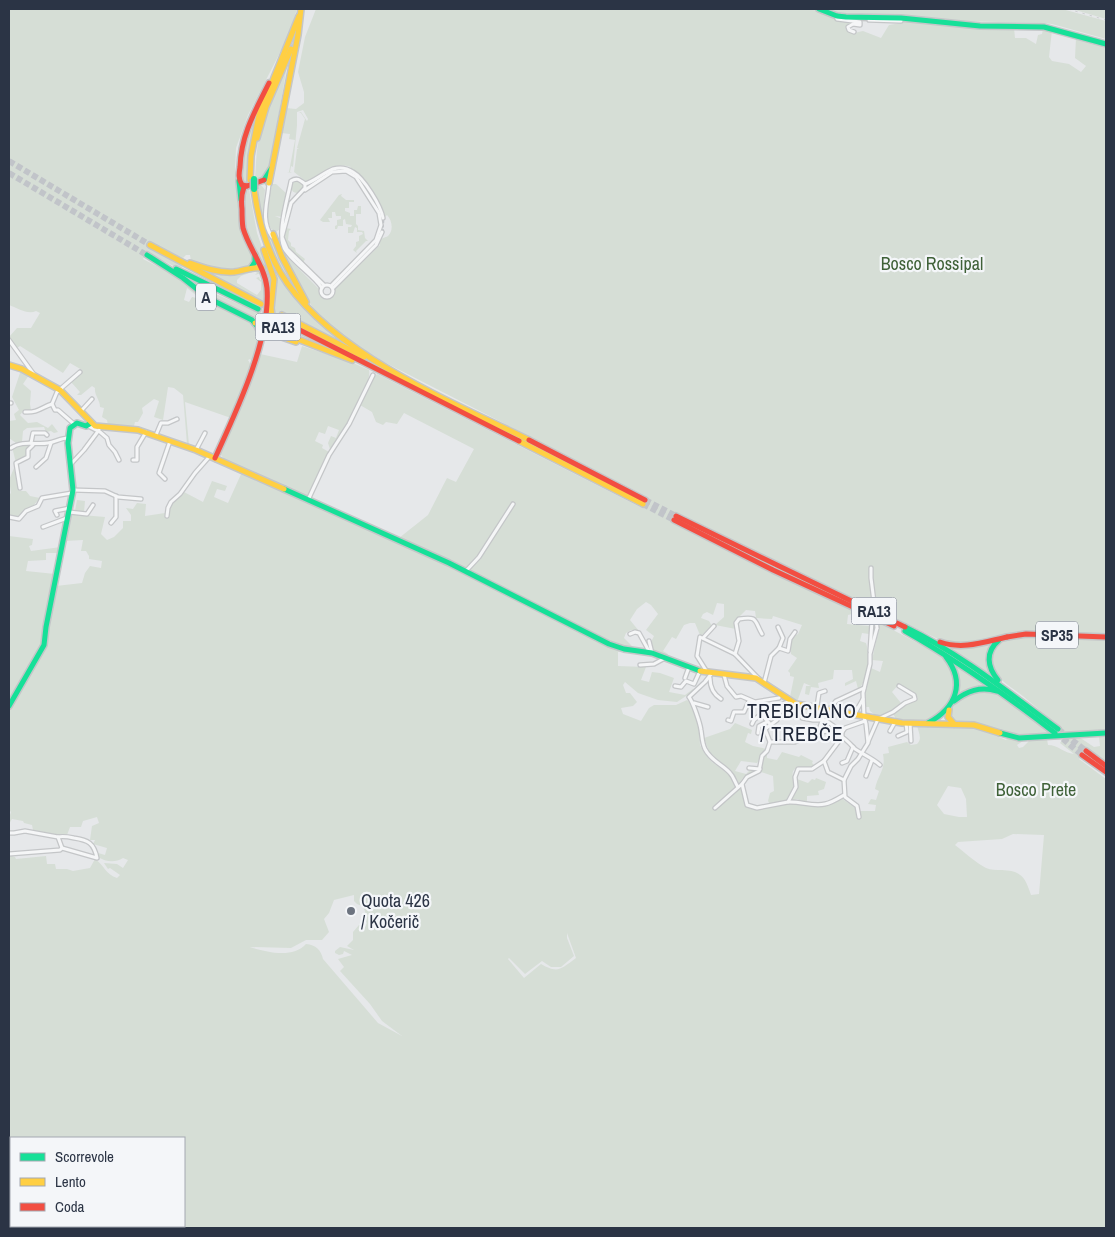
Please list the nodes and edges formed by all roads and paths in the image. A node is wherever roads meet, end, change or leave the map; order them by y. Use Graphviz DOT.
graph roads {
  1 [pos="301,9"];
  2 [pos="819,9"];
  3 [pos="299,16"];
  4 [pos="837,16"];
  5 [pos="901,18"];
  6 [pos="870,20"];
  7 [pos="854,32"];
  8 [pos="1106,44"];
  9 [pos="239,181"];
  10 [pos="266,182"];
  11 [pos="252,184"];
  12 [pos="305,184"];
  13 [pos="304,191"];
  14 [pos="289,192"];
  15 [pos="296,196"];
  16 [pos="241,200"];
  17 [pos="383,218"];
  18 [pos="382,232"];
  19 [pos="275,235"];
  20 [pos="255,255"];
  21 [pos="251,268"];
  22 [pos="262,268"];
  23 [pos="323,287"];
  24 [pos="332,287"];
  25 [pos="317,317"];
  26 [pos="264,322"];
  27 [pos="255,323"];
  28 [pos="273,334"];
  29 [pos="261,339"];
  30 [pos="9,340"];
  31 [pos="320,348"];
  32 [pos="9,365"];
  33 [pos="80,372"];
  34 [pos="373,375"];
  35 [pos="36,376"];
  36 [pos="408,382"];
  37 [pos="60,390"];
  38 [pos="92,399"];
  39 [pos="52,404"];
  40 [pos="25,412"];
  41 [pos="81,412"];
  42 [pos="177,419"];
  43 [pos="74,424"];
  44 [pos="89,424"];
  45 [pos="99,429"];
  46 [pos="146,432"];
  47 [pos="205,433"];
  48 [pos="47,435"];
  49 [pos="156,435"];
  50 [pos="68,438"];
  51 [pos="170,440"];
  52 [pos="51,443"];
  53 [pos="32,444"];
  54 [pos="220,447"];
  55 [pos="11,448"];
  56 [pos="196,450"];
  57 [pos="213,457"];
  58 [pos="119,460"];
  59 [pos="133,460"];
  60 [pos="223,461"];
  61 [pos="71,464"];
  62 [pos="36,466"];
  63 [pos="164,479"];
  64 [pos="20,488"];
  65 [pos="72,492"];
  66 [pos="116,496"];
  67 [pos="141,499"];
  68 [pos="308,500"];
  69 [pos="644,502"];
  70 [pos="513,504"];
  71 [pos="93,505"];
  72 [pos="68,513"];
  73 [pos="56,515"];
  74 [pos="167,516"];
  75 [pos="9,517"];
  76 [pos="111,523"];
  77 [pos="43,527"];
  78 [pos="871,568"];
  79 [pos="466,571"];
  80 [pos="886,617"];
  81 [pos="871,618"];
  82 [pos="714,626"];
  83 [pos="778,627"];
  84 [pos="795,632"];
  85 [pos="630,634"];
  86 [pos="762,634"];
  87 [pos="1106,636"];
  88 [pos="1007,637"];
  89 [pos="703,638"];
  90 [pos="649,641"];
  91 [pos="779,648"];
  92 [pos="651,653"];
  93 [pos="735,654"];
  94 [pos="870,654"];
  95 [pos="666,658"];
  96 [pos="640,665"];
  97 [pos="689,667"];
  98 [pos="707,673"];
  99 [pos="724,674"];
  100 [pos="751,674"];
  101 [pos="685,678"];
  102 [pos="762,681"];
  103 [pos="675,686"];
  104 [pos="899,686"];
  105 [pos="864,688"];
  106 [pos="825,691"];
  107 [pos="779,696"];
  108 [pos="863,698"];
  109 [pos="721,699"];
  110 [pos="749,701"];
  111 [pos="762,702"];
  112 [pos="793,702"];
  113 [pos="693,703"];
  114 [pos="783,704"];
  115 [pos="9,706"];
  116 [pos="818,706"];
  117 [pos="950,706"];
  118 [pos="708,707"];
  119 [pos="831,709"];
  120 [pos="1030,710"];
  121 [pos="761,714"];
  122 [pos="854,716"];
  123 [pos="945,716"];
  124 [pos="822,719"];
  125 [pos="865,719"];
  126 [pos="878,719"];
  127 [pos="728,720"];
  128 [pos="895,722"];
  129 [pos="768,723"];
  130 [pos="908,723"];
  131 [pos="928,723"];
  132 [pos="752,724"];
  133 [pos="944,724"];
  134 [pos="954,724"];
  135 [pos="800,728"];
  136 [pos="837,730"];
  137 [pos="890,731"];
  138 [pos="1057,731"];
  139 [pos="758,733"];
  140 [pos="816,733"];
  141 [pos="842,734"];
  142 [pos="1106,734"];
  143 [pos="898,736"];
  144 [pos="911,741"];
  145 [pos="770,742"];
  146 [pos="868,743"];
  147 [pos="853,747"];
  148 [pos="862,752"];
  149 [pos="872,760"];
  150 [pos="824,761"];
  151 [pos="842,763"];
  152 [pos="880,765"];
  153 [pos="1106,766"];
  154 [pos="749,768"];
  155 [pos="760,769"];
  156 [pos="1106,772"];
  157 [pos="866,776"];
  158 [pos="844,780"];
  159 [pos="742,784"];
  160 [pos="738,787"];
  161 [pos="844,795"];
  162 [pos="788,802"];
  163 [pos="715,808"];
  164 [pos="859,817"];
  165 [pos="9,833"];
  166 [pos="58,837"];
  167 [pos="62,848"];
  168 [pos="9,854"];
  1 -- 3 [label="main road"];
  2 -- 4 [label="main road"];
  3 -- 9 [label="main road"];
  3 -- 10 [label="main road"];
  3 -- 11 [label="main road, RA13"];
  4 -- 5 [label="main road"];
  4 -- 7 [label="street"];
  5 -- 6 [label="street"];
  5 -- 8 [label="main road"];
  9 -- 11 [label="main road"];
  9 -- 16 [label="main road"];
  10 -- 11 [label="main road"];
  10 -- 19 [label="street"];
  11 -- 16 [label="main road"];
  11 -- 25 [label="main road, RA13"];
  11 -- 31 [label="main road, RA13"];
  12 -- 13 [label="street"];
  12 -- 14 [label="street"];
  12 -- 17 [label="street"];
  13 -- 15 [label="street"];
  13 -- 24 [label="street"];
  14 -- 15 [label="street"];
  14 -- 19 [label="street"];
  15 -- 19 [label="street"];
  16 -- 20 [label="main road"];
  18 -- 24 [label="street"];
  19 -- 23 [label="street"];
  19 -- 25 [label="main road"];
  20 -- 21 [label="main road"];
  20 -- 22 [label="main road"];
  21 -- 22 [label="main road, A"];
  21 -- 27 [label="main road, A"];
  22 -- 26 [label="main road"];
  23 -- 24 [label="street"];
  23 -- 24 [label="street"];
  25 -- 36 [label="main road, RA13"];
  26 -- 27 [label="main road"];
  26 -- 28 [label="main road"];
  26 -- 29 [label="main road"];
  27 -- 29 [label="main road"];
  28 -- 29 [label="main road"];
  28 -- 31 [label="main road"];
  29 -- 54 [label="main road"];
  30 -- 35 [label="street"];
  31 -- 36 [label="main road, RA13"];
  32 -- 35 [label="main road"];
  33 -- 37 [label="street"];
  34 -- 68 [label="street"];
  35 -- 37 [label="main road"];
  36 -- 36 [label="main road"];
  36 -- 69 [label="main road, RA13"];
  37 -- 39 [label="street"];
  37 -- 41 [label="main road"];
  38 -- 41 [label="street"];
  39 -- 40 [label="street"];
  39 -- 43 [label="street"];
  41 -- 44 [label="main road"];
  42 -- 49 [label="street"];
  43 -- 44 [label="main road"];
  43 -- 50 [label="main road"];
  44 -- 45 [label="main road"];
  45 -- 46 [label="main road"];
  45 -- 58 [label="street"];
  45 -- 61 [label="street"];
  46 -- 49 [label="main road"];
  46 -- 59 [label="street"];
  47 -- 56 [label="street"];
  48 -- 53 [label="street"];
  49 -- 51 [label="main road"];
  50 -- 52 [label="street"];
  50 -- 61 [label="main road"];
  51 -- 56 [label="main road"];
  51 -- 63 [label="street"];
  52 -- 53 [label="street"];
  52 -- 62 [label="street"];
  53 -- 55 [label="street"];
  53 -- 64 [label="street"];
  54 -- 57 [label="main road"];
  54 -- 60 [label="main road"];
  56 -- 57 [label="main road"];
  57 -- 60 [label="main road"];
  57 -- 74 [label="street"];
  60 -- 68 [label="main road"];
  61 -- 65 [label="main road"];
  65 -- 66 [label="street"];
  65 -- 72 [label="main road"];
  65 -- 75 [label="street"];
  66 -- 67 [label="street"];
  66 -- 76 [label="street"];
  68 -- 79 [label="main road"];
  70 -- 79 [label="street"];
  71 -- 72 [label="street"];
  72 -- 73 [label="street"];
  72 -- 77 [label="street"];
  72 -- 115 [label="main road"];
  78 -- 94 [label="street, bridge"];
  79 -- 92 [label="main road"];
  80 -- 81 [label="main road, RA13"];
  80 -- 88 [label="main road"];
  80 -- 120 [label="main road, RA13"];
  81 -- 94 [label="street"];
  81 -- 117 [label="main road"];
  81 -- 120 [label="main road, RA13"];
  82 -- 89 [label="street"];
  83 -- 91 [label="street"];
  84 -- 91 [label="street"];
  85 -- 92 [label="street"];
  86 -- 93 [label="street"];
  87 -- 88 [label="main road, SP35"];
  88 -- 120 [label="main road"];
  89 -- 93 [label="street"];
  89 -- 98 [label="street"];
  90 -- 92 [label="street"];
  91 -- 102 [label="street"];
  92 -- 95 [label="main road"];
  93 -- 100 [label="street"];
  94 -- 105 [label="street"];
  95 -- 96 [label="street"];
  95 -- 97 [label="main road"];
  97 -- 98 [label="main road"];
  97 -- 101 [label="street"];
  98 -- 99 [label="main road"];
  98 -- 103 [label="street"];
  98 -- 109 [label="street"];
  98 -- 113 [label="street"];
  99 -- 100 [label="main road"];
  99 -- 110 [label="street"];
  100 -- 102 [label="main road"];
  102 -- 107 [label="main road"];
  104 -- 126 [label="street"];
  105 -- 108 [label="street"];
  105 -- 119 [label="street"];
  106 -- 116 [label="street"];
  107 -- 111 [label="street"];
  107 -- 112 [label="main road"];
  107 -- 114 [label="street"];
  108 -- 122 [label="street"];
  108 -- 125 [label="street"];
  110 -- 111 [label="street"];
  110 -- 127 [label="street"];
  111 -- 121 [label="street"];
  112 -- 114 [label="street"];
  112 -- 116 [label="main road"];
  112 -- 124 [label="street"];
  113 -- 118 [label="street"];
  113 -- 160 [label="street"];
  114 -- 129 [label="street"];
  116 -- 119 [label="main road"];
  116 -- 124 [label="street"];
  117 -- 120 [label="main road"];
  117 -- 123 [label="main road"];
  119 -- 122 [label="main road"];
  119 -- 124 [label="street"];
  120 -- 138 [label="main road, RA13"];
  121 -- 129 [label="street"];
  121 -- 132 [label="street"];
  122 -- 125 [label="main road"];
  123 -- 131 [label="main road"];
  123 -- 133 [label="main road"];
  123 -- 134 [label="main road"];
  124 -- 136 [label="street"];
  124 -- 140 [label="street"];
  125 -- 126 [label="main road"];
  125 -- 141 [label="street"];
  125 -- 146 [label="street"];
  126 -- 128 [label="main road"];
  126 -- 146 [label="street"];
  128 -- 130 [label="main road"];
  128 -- 137 [label="street"];
  129 -- 139 [label="street"];
  129 -- 145 [label="street"];
  130 -- 131 [label="main road"];
  130 -- 143 [label="street"];
  130 -- 144 [label="street"];
  131 -- 133 [label="main road"];
  133 -- 134 [label="main road"];
  134 -- 142 [label="main road"];
  135 -- 140 [label="street"];
  136 -- 140 [label="street"];
  136 -- 141 [label="street"];
  140 -- 145 [label="street"];
  141 -- 147 [label="street"];
  141 -- 150 [label="street"];
  145 -- 155 [label="street"];
  146 -- 148 [label="street"];
  147 -- 148 [label="street"];
  147 -- 151 [label="street"];
  148 -- 149 [label="street"];
  148 -- 158 [label="street"];
  149 -- 152 [label="street"];
  149 -- 157 [label="street"];
  150 -- 158 [label="street"];
  150 -- 162 [label="street"];
  153 -- 156 [label="main road"];
  154 -- 155 [label="street"];
  155 -- 159 [label="street"];
  158 -- 161 [label="street"];
  159 -- 160 [label="street"];
  159 -- 162 [label="street"];
  160 -- 163 [label="street"];
  161 -- 162 [label="street"];
  161 -- 164 [label="street"];
  165 -- 166 [label="street"];
  166 -- 167 [label="street"];
  166 -- 167 [label="street"];
  167 -- 168 [label="street"];
}
